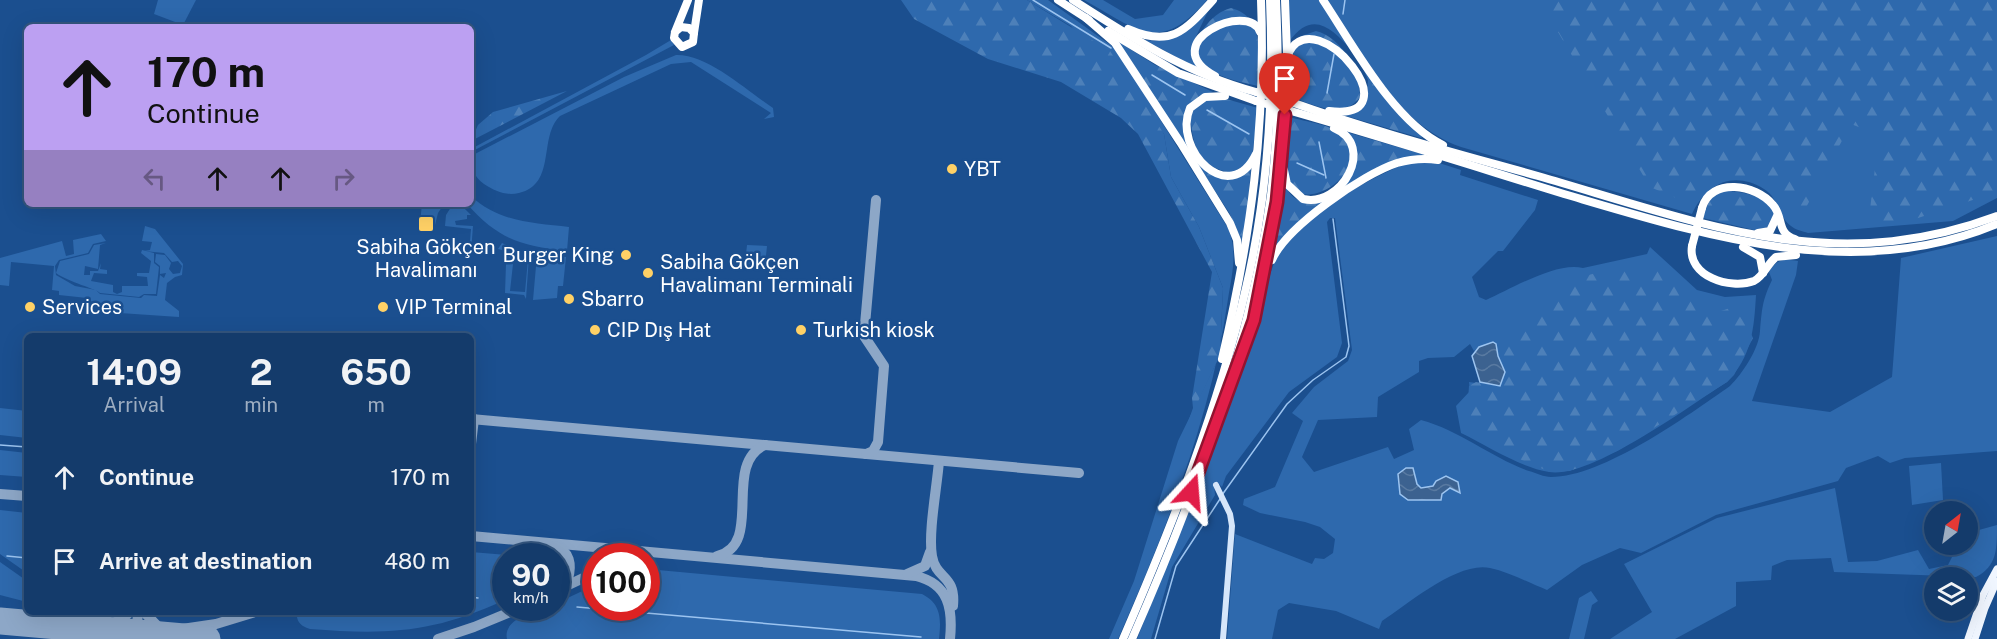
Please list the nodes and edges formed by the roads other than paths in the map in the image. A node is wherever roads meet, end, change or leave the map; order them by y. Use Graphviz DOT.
graph roads {
  1 [pos="688,0"];
  2 [pos="699,0"];
  3 [pos="1058,0"];
  4 [pos="1073,0"];
  5 [pos="1213,0"];
  6 [pos="1262,0"];
  7 [pos="1270,0"];
  8 [pos="1276,0"];
  9 [pos="1285,0"];
  10 [pos="1323,0"];
  11 [pos="1217,10"];
  12 [pos="1248,11"];
  13 [pos="1088,15"];
  14 [pos="1307,29"];
  15 [pos="675,32"];
  16 [pos="694,33"];
  17 [pos="1338,40"];
  18 [pos="1263,51"];
  19 [pos="1287,71"];
  20 [pos="1230,85"];
  21 [pos="1256,96"];
  22 [pos="1305,111"];
  23 [pos="1260,139"];
  24 [pos="1282,158"];
  25 [pos="1483,160"];
  26 [pos="1456,161"];
  27 [pos="1778,212"];
  28 [pos="1997,216"];
  29 [pos="1997,224"];
  30 [pos="1726,229"];
  31 [pos="1688,230"];
  32 [pos="1816,244"];
  33 [pos="1868,252"];
  34 [pos="1763,273"];
  35 [pos="1263,282"];
  36 [pos="1236,294"];
  37 [pos="1225,394"];
  38 [pos="1207,420"];
  39 [pos="1218,488"];
  40 [pos="1997,569"];
  41 [pos="1997,581"];
  42 [pos="1123,639"];
  43 [pos="1132,639"];
  44 [pos="1223,639"];
  45 [pos="1968,639"];
  46 [pos="1975,639"];
  1 -- 15 [label="highway"];
  2 -- 16 [label="highway"];
  3 -- 13 [label="highway"];
  4 -- 13 [label="highway"];
  5 -- 13 [label="highway"];
  6 -- 18 [label="highway"];
  7 -- 38 [label="highway"];
  8 -- 37 [label="highway"];
  9 -- 19 [label="highway"];
  10 -- 25 [label="highway"];
  11 -- 20 [label="highway"];
  12 -- 18 [label="highway"];
  13 -- 20 [label="highway"];
  13 -- 21 [label="highway"];
  13 -- 36 [label="highway"];
  14 -- 19 [label="highway"];
  15 -- 16 [label="highway"];
  15 -- 16 [label="highway"];
  17 -- 22 [label="highway"];
  18 -- 23 [label="highway"];
  19 -- 24 [label="highway"];
  20 -- 21 [label="highway"];
  21 -- 22 [label="highway, bridge"];
  21 -- 23 [label="highway"];
  22 -- 24 [label="highway"];
  22 -- 25 [label="highway"];
  22 -- 26 [label="highway"];
  23 -- 36 [label="highway"];
  24 -- 35 [label="highway"];
  25 -- 30 [label="highway"];
  26 -- 31 [label="highway"];
  26 -- 35 [label="highway"];
  27 -- 30 [label="highway"];
  27 -- 32 [label="highway"];
  27 -- 34 [label="highway, bridge"];
  28 -- 32 [label="highway"];
  29 -- 33 [label="highway"];
  30 -- 32 [label="highway"];
  31 -- 33 [label="highway"];
  31 -- 34 [label="highway"];
  33 -- 34 [label="highway"];
  35 -- 37 [label="highway"];
  36 -- 38 [label="highway"];
  37 -- 43 [label="highway"];
  38 -- 42 [label="highway"];
  39 -- 44 [label="street"];
  40 -- 45 [label="main road"];
  41 -- 46 [label="main road"];
}
